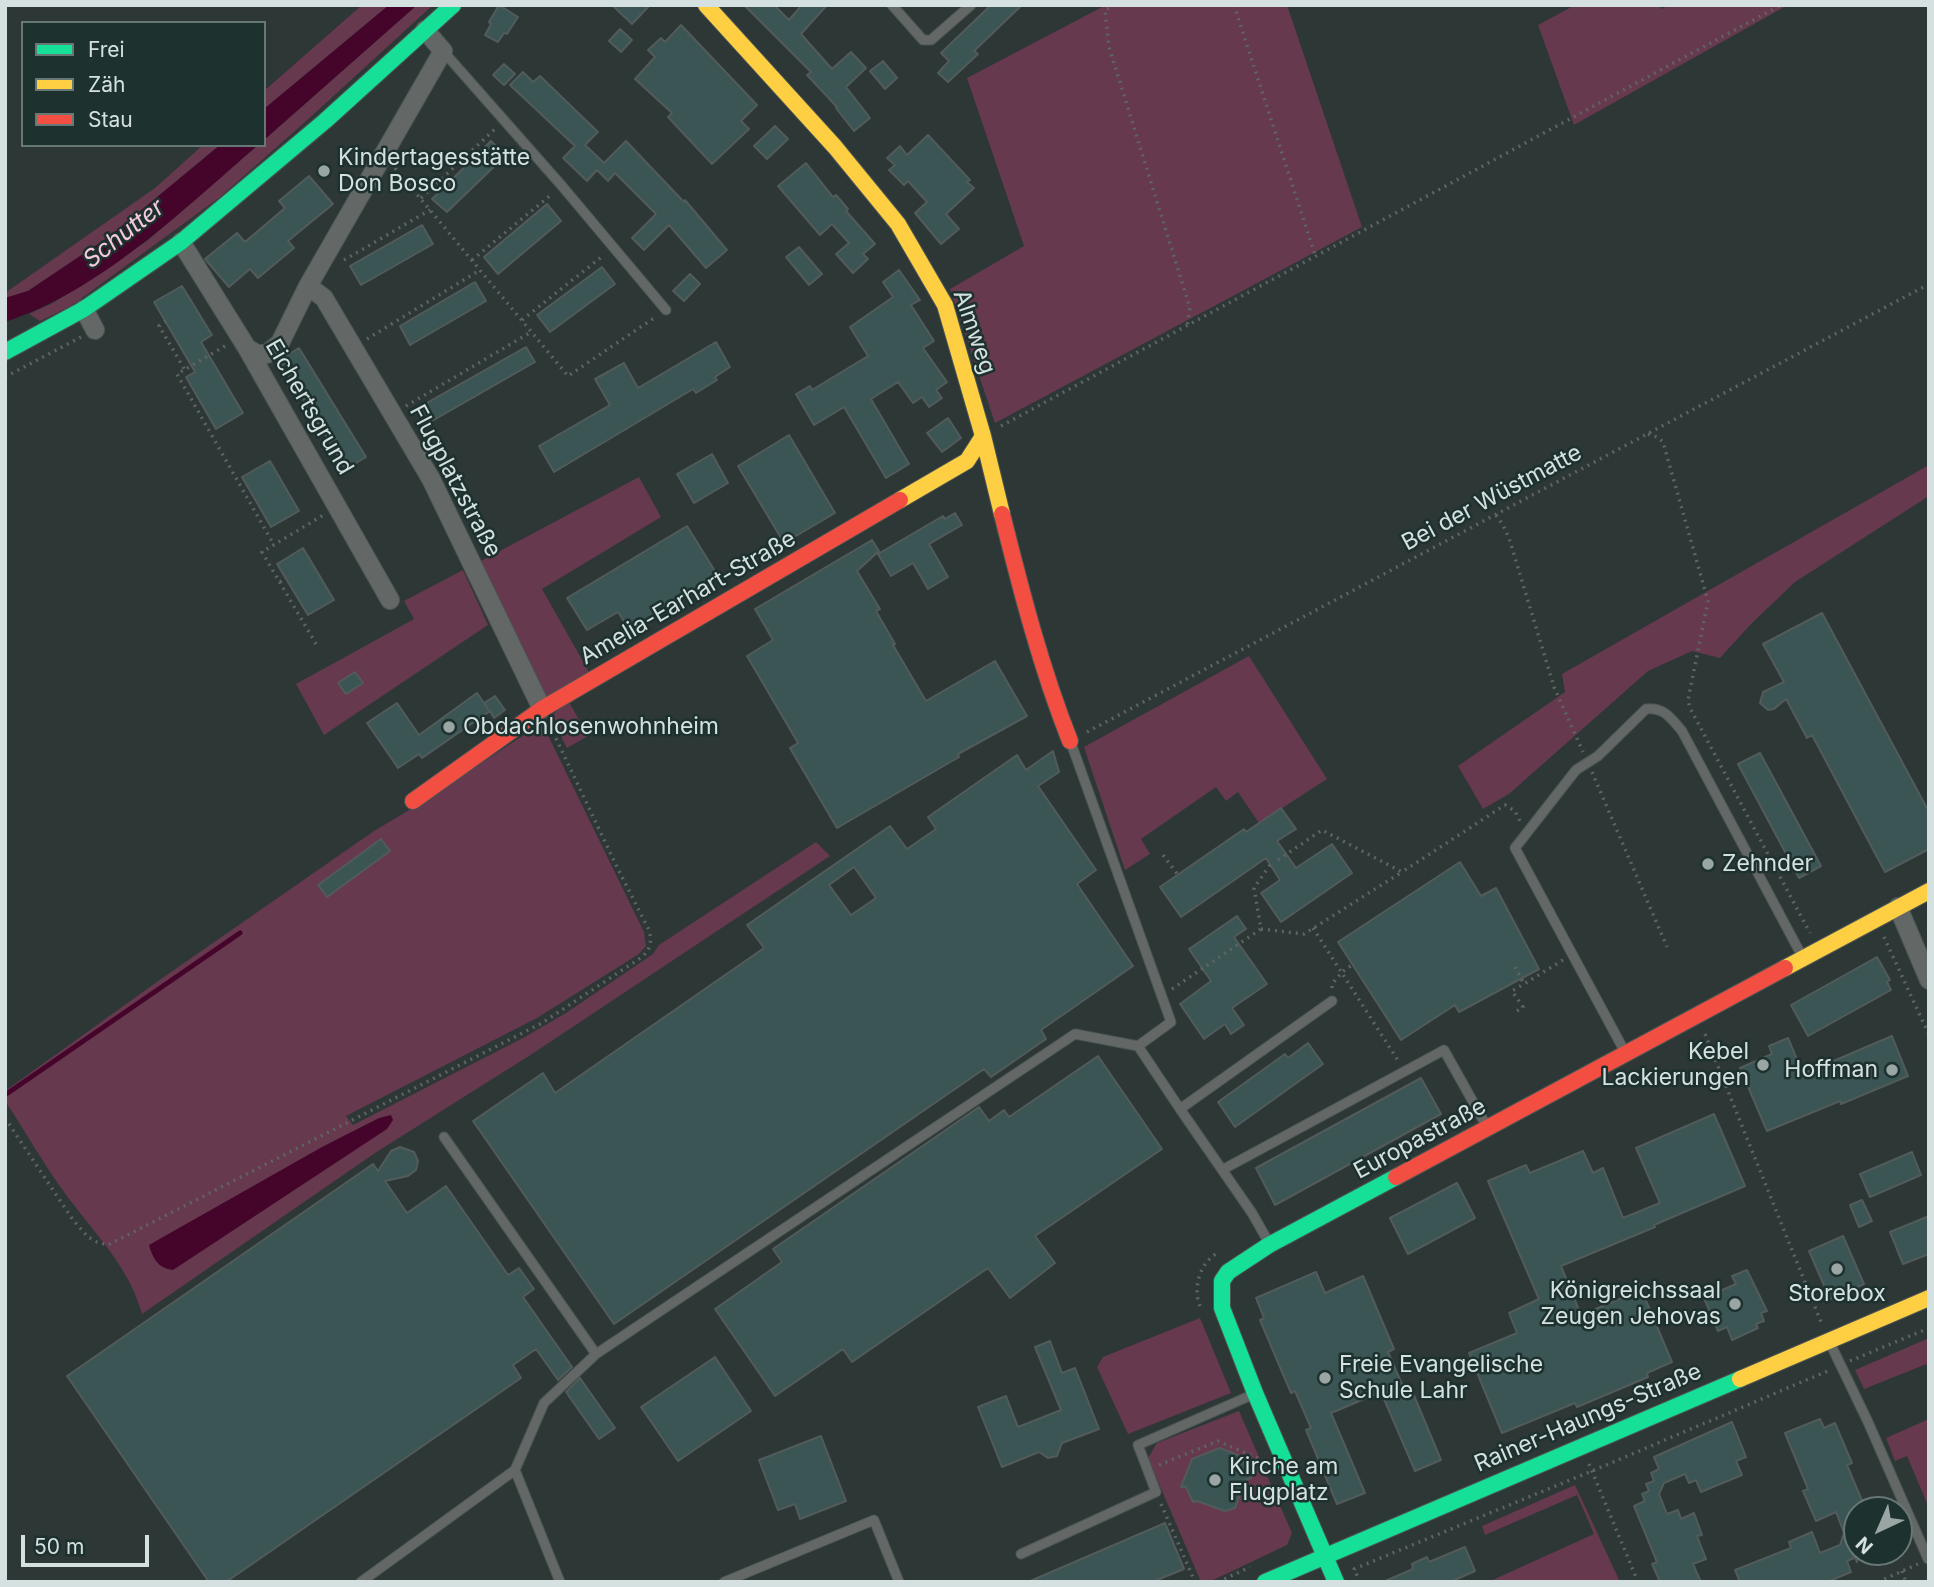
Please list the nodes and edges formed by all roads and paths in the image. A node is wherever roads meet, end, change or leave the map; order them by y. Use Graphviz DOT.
graph roads {
  1 [pos="453,5"];
  2 [pos="706,5"];
  3 [pos="892,5"];
  4 [pos="971,5"];
  5 [pos="1115,5"];
  6 [pos="1234,5"];
  7 [pos="1782,5"];
  8 [pos="425,30"];
  9 [pos="443,51"];
  10 [pos="504,121"];
  11 [pos="382,153"];
  12 [pos="562,186"];
  13 [pos="421,199"];
  14 [pos="430,210"];
  15 [pos="181,242"];
  16 [pos="613,247"];
  17 [pos="1316,258"];
  18 [pos="472,260"];
  19 [pos="335,265"];
  20 [pos="480,270"];
  21 [pos="1929,284"];
  22 [pos="307,286"];
  23 [pos="84,309"];
  24 [pos="666,310"];
  25 [pos="166,321"];
  26 [pos="522,321"];
  27 [pos="1187,327"];
  28 [pos="95,330"];
  29 [pos="531,332"];
  30 [pos="243,343"];
  31 [pos="353,347"];
  32 [pos="5,352"];
  33 [pos="185,370"];
  34 [pos="5,377"];
  35 [pos="194,391"];
  36 [pos="189,394"];
  37 [pos="393,414"];
  38 [pos="1647,434"];
  39 [pos="983,436"];
  40 [pos="254,498"];
  41 [pos="249,501"];
  42 [pos="338,507"];
  43 [pos="1496,515"];
  44 [pos="274,545"];
  45 [pos="286,578"];
  46 [pos="280,582"];
  47 [pos="390,600"];
  48 [pos="316,644"];
  49 [pos="542,709"];
  50 [pos="1070,741"];
  51 [pos="1588,763"];
  52 [pos="413,801"];
  53 [pos="1527,832"];
  54 [pos="1163,855"];
  55 [pos="1278,860"];
  56 [pos="1270,865"];
  57 [pos="1402,872"];
  58 [pos="1178,875"];
  59 [pos="1929,891"];
  60 [pos="1898,907"];
  61 [pos="1876,919"];
  62 [pos="1313,928"];
  63 [pos="1261,929"];
  64 [pos="1811,933"];
  65 [pos="1667,947"];
  66 [pos="1573,954"];
  67 [pos="1803,958"];
  68 [pos="1352,965"];
  69 [pos="1515,967"];
  70 [pos="1342,972"];
  71 [pos="1929,980"];
  72 [pos="1524,984"];
  73 [pos="1162,996"];
  74 [pos="1332,1001"];
  75 [pos="1517,1011"];
  76 [pos="1698,1015"];
  77 [pos="1929,1035"];
  78 [pos="1138,1046"];
  79 [pos="1626,1054"];
  80 [pos="1405,1072"];
  81 [pos="1180,1109"];
  82 [pos="5,1118"];
  83 [pos="1488,1129"];
  84 [pos="444,1137"];
  85 [pos="1222,1170"];
  86 [pos="1269,1245"];
  87 [pos="1929,1298"];
  88 [pos="1929,1328"];
  89 [pos="1829,1340"];
  90 [pos="596,1354"];
  91 [pos="1840,1365"];
  92 [pos="1255,1393"];
  93 [pos="1581,1446"];
  94 [pos="1266,1462"];
  95 [pos="1147,1469"];
  96 [pos="514,1470"];
  97 [pos="1592,1471"];
  98 [pos="1156,1492"];
  99 [pos="1021,1555"];
  100 [pos="1325,1556"];
  101 [pos="1928,1559"];
  102 [pos="1354,1569"];
  103 [pos="1902,1571"];
  104 [pos="361,1582"];
  105 [pos="560,1582"];
  106 [pos="724,1582"];
  107 [pos="899,1582"];
  108 [pos="1195,1582"];
  109 [pos="1265,1582"];
  110 [pos="1336,1582"];
  111 [pos="1638,1582"];
  112 [pos="1878,1582"];
  113 [pos="1906,1582"];
  1 -- 8 [label="street"];
  2 -- 39 [label="street, Almweg"];
  3 -- 4 [label="lane"];
  5 -- 27 [label="path"];
  6 -- 17 [label="path"];
  7 -- 17 [label="path"];
  8 -- 9 [label="street"];
  8 -- 15 [label="street"];
  9 -- 10 [label="lane"];
  9 -- 11 [label="street"];
  10 -- 12 [label="lane"];
  10 -- 13 [label="path"];
  11 -- 13 [label="path"];
  11 -- 22 [label="street"];
  12 -- 16 [label="lane"];
  12 -- 18 [label="path"];
  13 -- 14 [label="path"];
  14 -- 18 [label="path"];
  14 -- 19 [label="path"];
  15 -- 23 [label="street"];
  15 -- 30 [label="street, Eichertsgrund"];
  16 -- 24 [label="lane"];
  16 -- 26 [label="path"];
  17 -- 27 [label="path"];
  18 -- 20 [label="path"];
  20 -- 26 [label="path"];
  20 -- 31 [label="path"];
  21 -- 38 [label="path, Bei der Wüstmatte"];
  22 -- 30 [label="street"];
  22 -- 31 [label="street, Flugplatzstraße"];
  23 -- 28 [label="street"];
  23 -- 32 [label="street"];
  24 -- 29 [label="path"];
  25 -- 33 [label="path"];
  26 -- 29 [label="path"];
  27 -- 39 [label="path"];
  28 -- 34 [label="path"];
  29 -- 37 [label="path"];
  30 -- 33 [label="path"];
  30 -- 42 [label="street, Eichertsgrund"];
  31 -- 37 [label="street, Flugplatzstraße"];
  33 -- 36 [label="path"];
  35 -- 36 [label="path"];
  36 -- 41 [label="path"];
  37 -- 49 [label="street, Flugplatzstraße"];
  38 -- 43 [label="path, Bei der Wüstmatte"];
  38 -- 64 [label="path"];
  39 -- 49 [label="street, Amelia-Earhart-Straße"];
  39 -- 50 [label="street, Almweg"];
  40 -- 41 [label="path"];
  41 -- 44 [label="path"];
  42 -- 44 [label="path"];
  42 -- 47 [label="street, Eichertsgrund"];
  43 -- 50 [label="path, Bei der Wüstmatte"];
  43 -- 51 [label="path"];
  44 -- 46 [label="path"];
  45 -- 46 [label="path"];
  46 -- 48 [label="path"];
  49 -- 52 [label="street, Amelia-Earhart-Straße"];
  49 -- 82 [label="path"];
  50 -- 73 [label="lane"];
  51 -- 53 [label="lane"];
  51 -- 65 [label="path"];
  51 -- 67 [label="lane"];
  53 -- 57 [label="path"];
  53 -- 66 [label="lane"];
  54 -- 58 [label="path"];
  55 -- 57 [label="path"];
  56 -- 63 [label="path"];
  57 -- 62 [label="path"];
  59 -- 60 [label="street, Europastraße"];
  60 -- 61 [label="street, Europastraße"];
  60 -- 71 [label="street"];
  61 -- 67 [label="street, Europastraße"];
  61 -- 77 [label="path"];
  62 -- 63 [label="path"];
  62 -- 70 [label="path"];
  63 -- 73 [label="path"];
  66 -- 72 [label="path"];
  66 -- 79 [label="lane"];
  67 -- 76 [label="street, Europastraße"];
  68 -- 70 [label="path"];
  69 -- 72 [label="path"];
  70 -- 74 [label="path"];
  70 -- 80 [label="path"];
  72 -- 75 [label="path"];
  73 -- 78 [label="lane"];
  74 -- 81 [label="lane"];
  76 -- 79 [label="street, Europastraße"];
  76 -- 89 [label="path"];
  78 -- 81 [label="lane"];
  78 -- 90 [label="lane"];
  79 -- 83 [label="street, Europastraße"];
  80 -- 83 [label="lane"];
  80 -- 85 [label="lane"];
  81 -- 85 [label="lane"];
  83 -- 86 [label="street, Europastraße"];
  84 -- 90 [label="lane"];
  85 -- 86 [label="lane"];
  86 -- 92 [label="street, Europastraße"];
  87 -- 89 [label="street, Rainer-Haungs-Straße"];
  88 -- 91 [label="path"];
  89 -- 91 [label="lane"];
  89 -- 93 [label="street, Rainer-Haungs-Straße"];
  90 -- 96 [label="lane"];
  91 -- 97 [label="path"];
  91 -- 101 [label="lane"];
  92 -- 95 [label="lane"];
  92 -- 100 [label="street, Europastraße"];
  93 -- 97 [label="path"];
  93 -- 100 [label="street, Rainer-Haungs-Straße"];
  94 -- 95 [label="path"];
  95 -- 98 [label="lane"];
  96 -- 104 [label="lane"];
  96 -- 105 [label="lane"];
  97 -- 102 [label="path"];
  97 -- 111 [label="path"];
  98 -- 99 [label="lane"];
  98 -- 108 [label="path"];
  100 -- 109 [label="street, Rainer-Haungs-Straße"];
  100 -- 110 [label="street, Europastraße"];
  101 -- 103 [label="path"];
  103 -- 112 [label="path"];
  103 -- 113 [label="path"];
  106 -- 107 [label="lane"];
}
